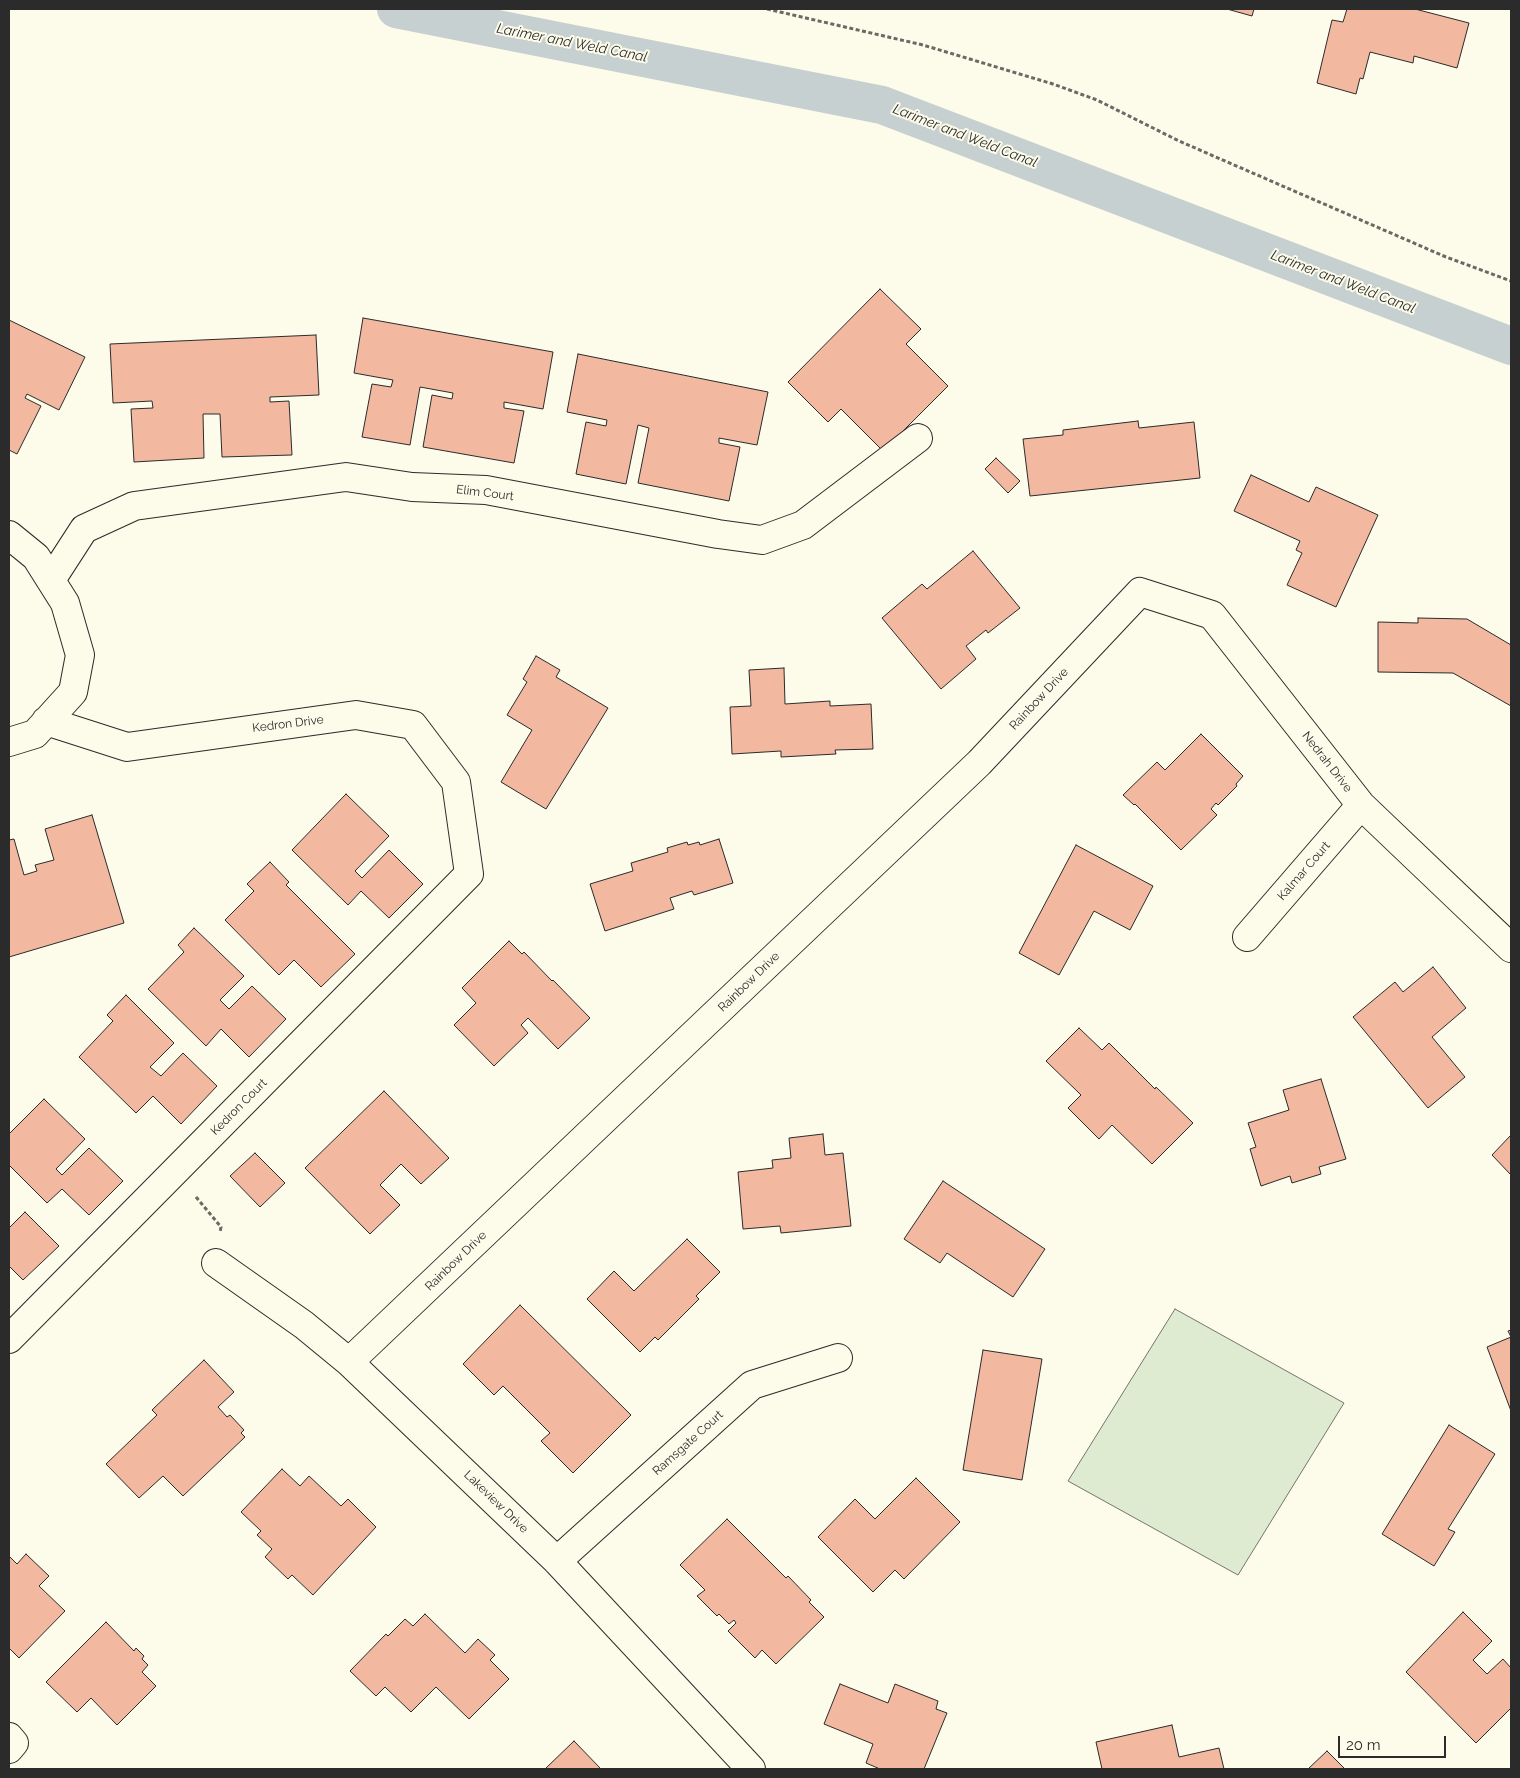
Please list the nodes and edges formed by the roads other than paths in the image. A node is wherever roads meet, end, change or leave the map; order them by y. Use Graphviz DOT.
graph roads {
  1 [pos="918,438"];
  2 [pos="9,535"];
  3 [pos="51,580"];
  4 [pos="1140,592"];
  5 [pos="46,721"];
  6 [pos="9,742"];
  7 [pos="1361,805"];
  8 [pos="469,874"];
  9 [pos="1247,937"];
  10 [pos="1511,948"];
  11 [pos="216,1263"];
  12 [pos="9,1339"];
  13 [pos="838,1358"];
  14 [pos="349,1362"];
  15 [pos="557,1561"];
  16 [pos="9,1737"];
  17 [pos="9,1749"];
  18 [pos="752,1769"];
  1 -- 3 [label="street, Elim Court"];
  2 -- 3 [label="street"];
  3 -- 5 [label="street"];
  4 -- 7 [label="street, Nedrah Drive"];
  4 -- 14 [label="street, Rainbow Drive"];
  5 -- 6 [label="street"];
  5 -- 8 [label="street, Kedron Drive"];
  7 -- 9 [label="street, Kalmar Court"];
  7 -- 10 [label="street, Nedrah Drive"];
  8 -- 12 [label="street, Kedron Court"];
  11 -- 14 [label="street, Lakeview Drive"];
  13 -- 15 [label="street, Ramsgate Court"];
  14 -- 15 [label="street, Lakeview Drive"];
  15 -- 18 [label="street, Lakeview Drive"];
  16 -- 17 [label="street"];
}
